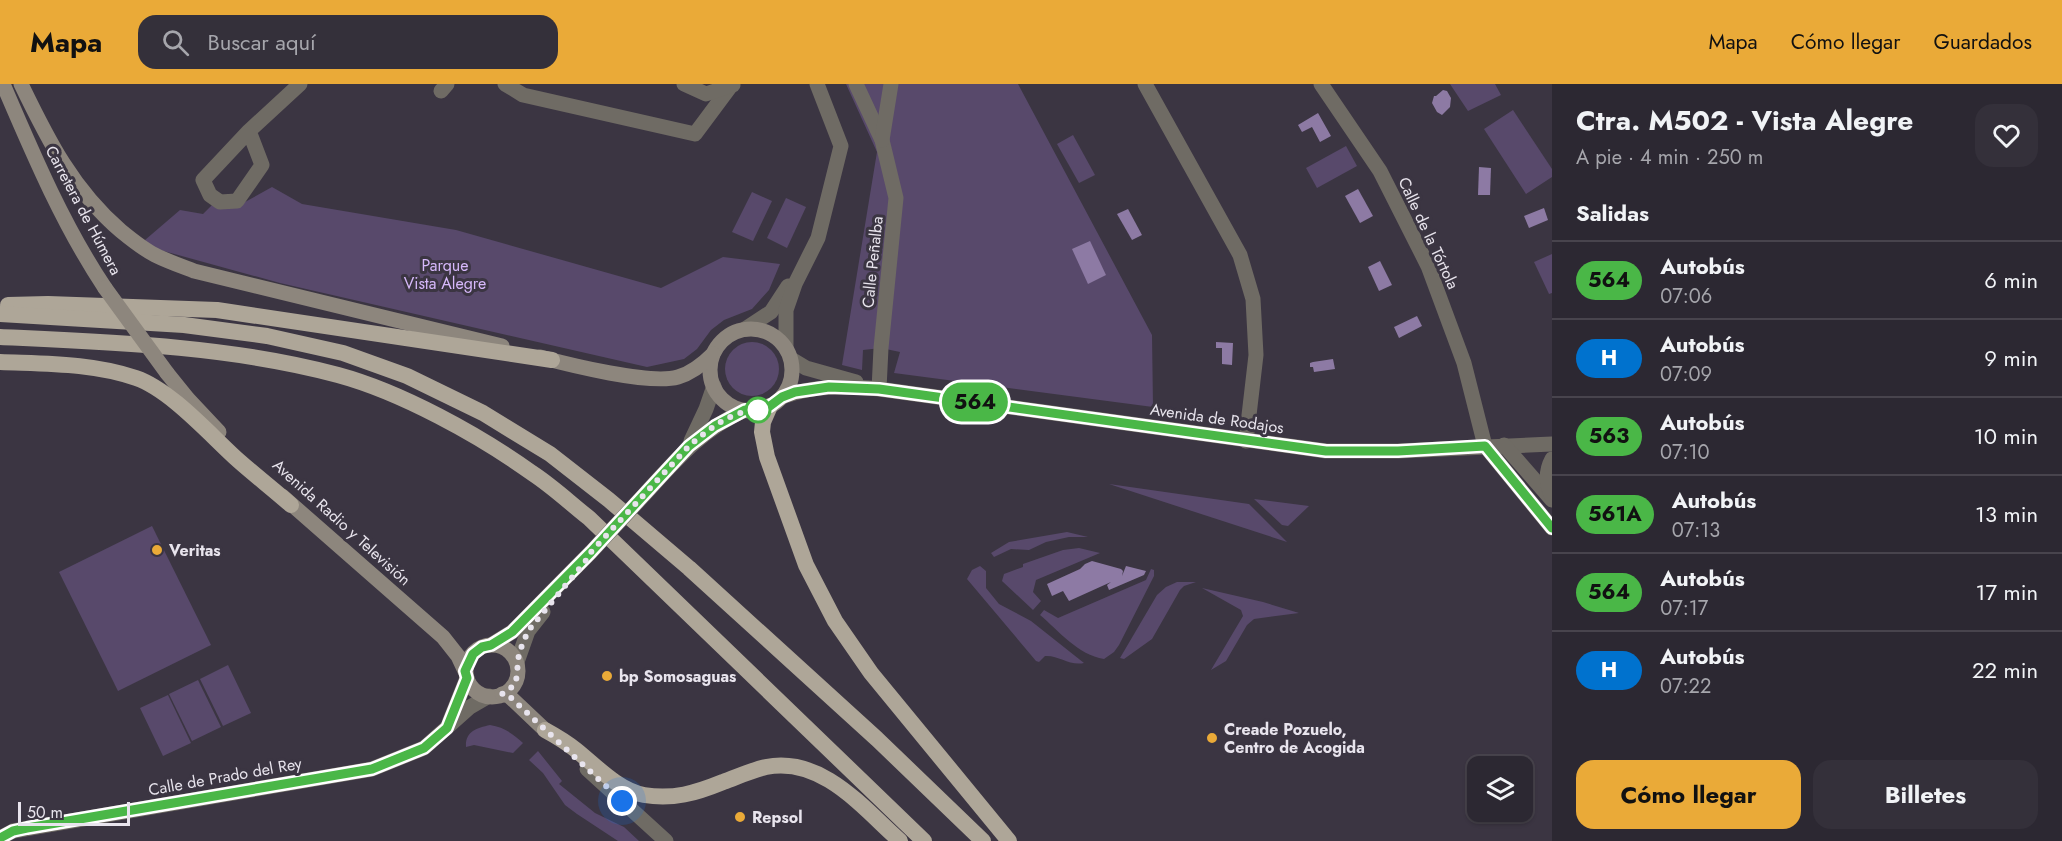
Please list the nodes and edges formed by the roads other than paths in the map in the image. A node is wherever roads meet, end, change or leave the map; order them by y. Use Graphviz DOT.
graph roads {
  1 [pos="3,84"];
  2 [pos="21,84"];
  3 [pos="300,84"];
  4 [pos="505,84"];
  5 [pos="684,84"];
  6 [pos="817,84"];
  7 [pos="856,84"];
  8 [pos="891,84"];
  9 [pos="1145,84"];
  10 [pos="1321,84"];
  11 [pos="733,86"];
  12 [pos="288,90"];
  13 [pos="249,132"];
  14 [pos="882,140"];
  15 [pos="818,238"];
  16 [pos="0,306"];
  17 [pos="0,314"];
  18 [pos="745,329"];
  19 [pos="0,337"];
  20 [pos="789,353"];
  21 [pos="713,354"];
  22 [pos="552,360"];
  23 [pos="0,362"];
  24 [pos="167,373"];
  25 [pos="714,386"];
  26 [pos="879,389"];
  27 [pos="776,402"];
  28 [pos="745,410"];
  29 [pos="1246,441"];
  30 [pos="1552,444"];
  31 [pos="1504,445"];
  32 [pos="689,446"];
  33 [pos="1485,446"];
  34 [pos="1552,459"];
  35 [pos="1552,499"];
  36 [pos="291,505"];
  37 [pos="1552,528"];
  38 [pos="591,552"];
  39 [pos="491,645"];
  40 [pos="517,662"];
  41 [pos="466,674"];
  42 [pos="496,695"];
  43 [pos="447,728"];
  44 [pos="545,730"];
  45 [pos="0,838"];
  46 [pos="666,841"];
  47 [pos="900,841"];
  48 [pos="924,841"];
  49 [pos="983,841"];
  50 [pos="1009,841"];
  1 -- 24 [label="main road, Carretera de Húmera, bridge"];
  2 -- 22 [label="main road"];
  3 -- 12 [label="street"];
  4 -- 11 [label="street"];
  5 -- 11 [label="street"];
  6 -- 15 [label="street"];
  7 -- 14 [label="street, Calle Peñalba"];
  8 -- 14 [label="street, Calle Peñalba"];
  9 -- 29 [label="street"];
  10 -- 33 [label="street, Calle de la Tórtola"];
  12 -- 13 [label="street"];
  13 -- 13 [label="street"];
  14 -- 26 [label="street, Calle Peñalba"];
  15 -- 18 [label="street"];
  15 -- 20 [label="street"];
  16 -- 22 [label="highway"];
  17 -- 49 [label="highway"];
  18 -- 20 [label="main road"];
  18 -- 21 [label="main road"];
  19 -- 48 [label="highway"];
  20 -- 26 [label="street, Avenida de Rodajos"];
  20 -- 27 [label="main road"];
  21 -- 22 [label="main road"];
  21 -- 25 [label="main road"];
  23 -- 36 [label="highway"];
  24 -- 36 [label="main road, Avenida Radio y Televisión"];
  25 -- 28 [label="main road"];
  25 -- 32 [label="street"];
  26 -- 27 [label="street, Avenida de Rodajos"];
  26 -- 29 [label="street, Avenida de Rodajos"];
  27 -- 28 [label="main road"];
  27 -- 50 [label="highway"];
  28 -- 32 [label="street"];
  29 -- 33 [label="street, Avenida de Rodajos"];
  30 -- 31 [label="street, Avenida de Rodajos"];
  31 -- 33 [label="street, Avenida de Rodajos"];
  31 -- 35 [label="street"];
  32 -- 38 [label="street, bridge"];
  33 -- 37 [label="street"];
  34 -- 35 [label="street"];
  36 -- 41 [label="main road, Avenida Radio y Televisión"];
  38 -- 39 [label="street"];
  38 -- 40 [label="street"];
  39 -- 40 [label="main road"];
  39 -- 41 [label="main road"];
  40 -- 42 [label="main road"];
  41 -- 42 [label="main road"];
  41 -- 43 [label="street, Calle de Prado del Rey"];
  42 -- 43 [label="street, Calle de Prado del Rey"];
  42 -- 44 [label="main road"];
  43 -- 45 [label="street, Calle de Prado del Rey"];
  44 -- 46 [label="street"];
  44 -- 47 [label="highway"];
}
